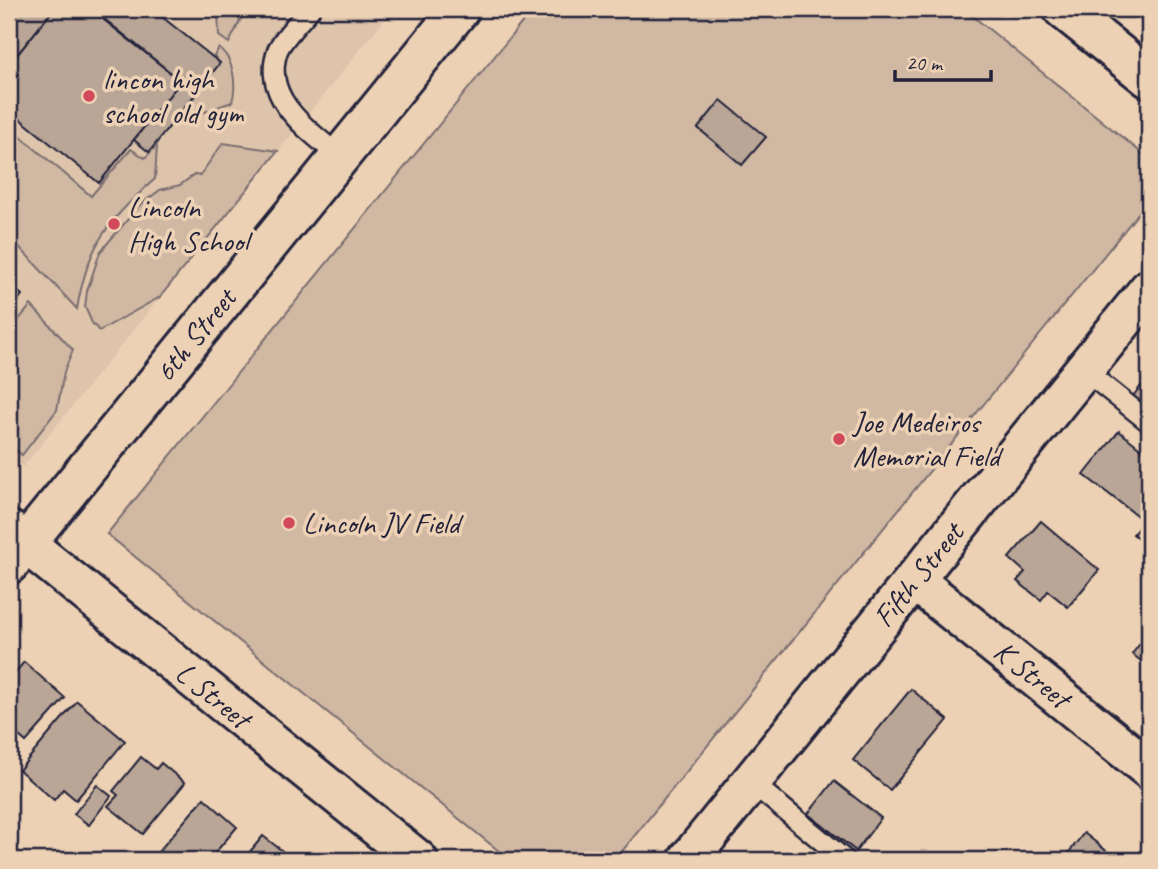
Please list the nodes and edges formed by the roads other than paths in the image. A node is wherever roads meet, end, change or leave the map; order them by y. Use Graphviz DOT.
graph roads {
  1 [pos="310,9"];
  2 [pos="460,9"];
  3 [pos="1063,9"];
  4 [pos="1149,78"];
  5 [pos="340,157"];
  6 [pos="1149,289"];
  7 [pos="1084,369"];
  8 [pos="1149,422"];
  9 [pos="14,546"];
  10 [pos="914,580"];
  11 [pos="1149,769"];
  12 [pos="751,782"];
  13 [pos="418,860"];
  14 [pos="688,860"];
  15 [pos="845,860"];
  1 -- 5 [label="lane"];
  2 -- 5 [label="street, 6th Street"];
  3 -- 4 [label="street"];
  5 -- 9 [label="street, 6th Street"];
  6 -- 7 [label="street, Fifth Street"];
  7 -- 8 [label="lane"];
  7 -- 10 [label="street, Fifth Street"];
  9 -- 13 [label="street, L Street"];
  10 -- 11 [label="street, K Street"];
  10 -- 12 [label="street, Fifth Street"];
  12 -- 14 [label="street, Fifth Street"];
  12 -- 15 [label="lane"];
}
